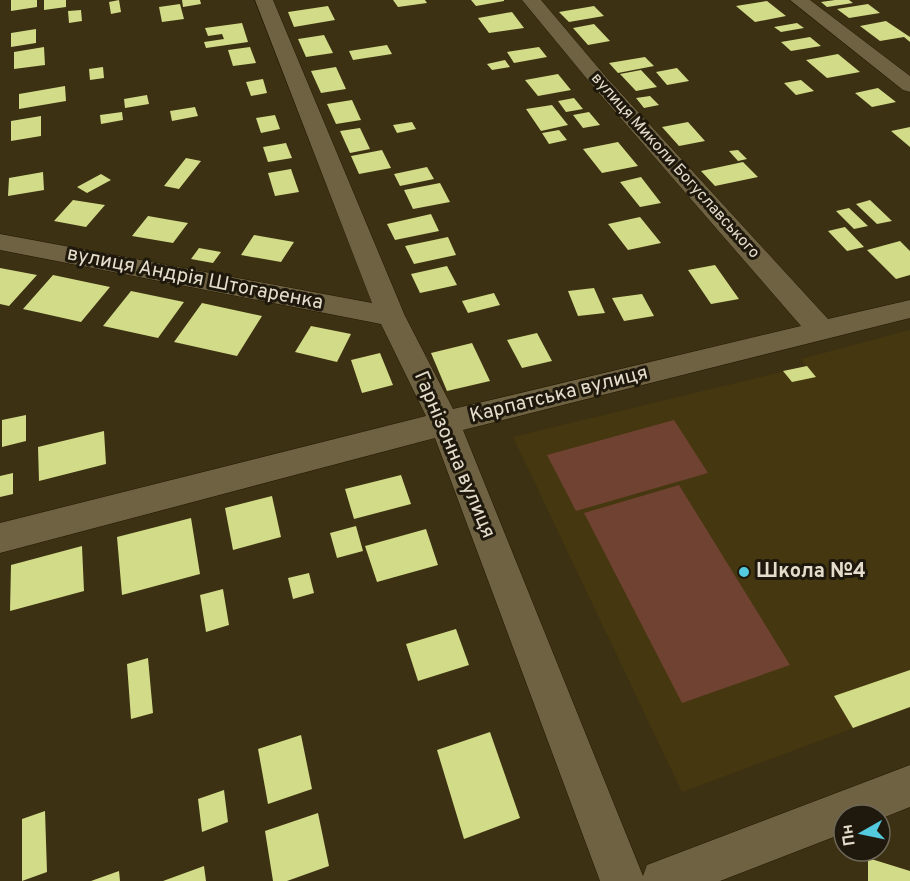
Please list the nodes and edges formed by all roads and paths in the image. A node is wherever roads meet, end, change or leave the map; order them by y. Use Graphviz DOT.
graph roads {
  1 [pos="264,0"];
  2 [pos="531,0"];
  3 [pos="799,0"];
  4 [pos="910,86"];
  5 [pos="0,242"];
  6 [pos="910,309"];
  7 [pos="391,316"];
  8 [pos="822,331"];
  9 [pos="445,423"];
  10 [pos="0,538"];
  11 [pos="910,786"];
  12 [pos="622,881"];
  13 [pos="663,881"];
  1 -- 7 [label="street, Гарнізонна вулиця"];
  2 -- 8 [label="street, вулиця Миколи Богуславського"];
  3 -- 4 [label="street"];
  5 -- 7 [label="street, вулиця Андрія Штогаренка"];
  6 -- 8 [label="street, Карпатська вулиця"];
  7 -- 9 [label="street, Гарнізонна вулиця"];
  8 -- 9 [label="street, Карпатська вулиця"];
  9 -- 10 [label="street, Карпатська вулиця"];
  9 -- 12 [label="street, Гарнізонна вулиця"];
  11 -- 13 [label="street"];
}
